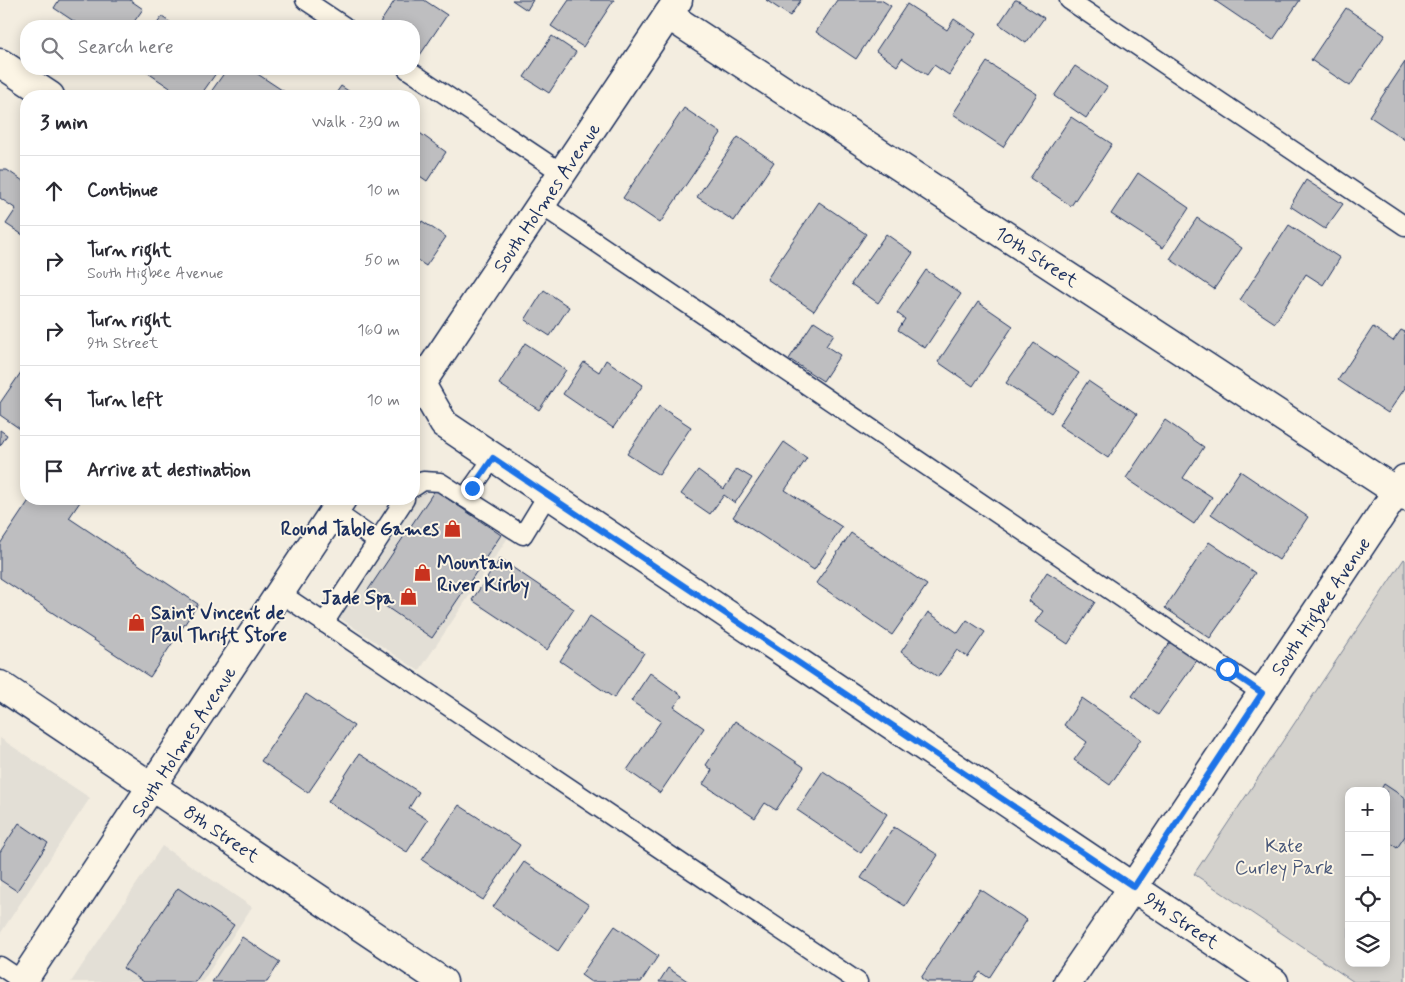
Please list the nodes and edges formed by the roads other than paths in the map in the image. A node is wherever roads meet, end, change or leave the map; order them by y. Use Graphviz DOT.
graph roads {
  1 [pos="305,0"];
  2 [pos="1069,0"];
  3 [pos="673,8"];
  4 [pos="335,20"];
  5 [pos="0,64"];
  6 [pos="416,75"];
  7 [pos="41,90"];
  8 [pos="562,173"];
  9 [pos="541,206"];
  10 [pos="1405,226"];
  11 [pos="420,377"];
  12 [pos="420,389"];
  13 [pos="493,458"];
  14 [pos="420,483"];
  15 [pos="1402,489"];
  16 [pos="548,494"];
  17 [pos="465,498"];
  18 [pos="338,505"];
  19 [pos="401,505"];
  20 [pos="377,541"];
  21 [pos="280,593"];
  22 [pos="324,623"];
  23 [pos="0,685"];
  24 [pos="1262,693"];
  25 [pos="153,787"];
  26 [pos="1134,887"];
  27 [pos="0,966"];
  28 [pos="23,982"];
  29 [pos="444,982"];
  30 [pos="858,982"];
  31 [pos="1068,982"];
  32 [pos="1274,982"];
  1 -- 4 [label="lane"];
  2 -- 10 [label="lane"];
  3 -- 8 [label="street, South Holmes Avenue"];
  3 -- 15 [label="street, 10th Street"];
  5 -- 7 [label="street"];
  6 -- 8 [label="lane"];
  8 -- 9 [label="street, South Holmes Avenue"];
  9 -- 11 [label="street, South Holmes Avenue"];
  9 -- 24 [label="lane"];
  12 -- 13 [label="street, 9th Street"];
  13 -- 16 [label="street, 9th Street"];
  13 -- 17 [label="lane"];
  14 -- 17 [label="lane"];
  15 -- 24 [label="street, South Higbee Avenue"];
  16 -- 17 [label="lane"];
  16 -- 26 [label="street, 9th Street"];
  18 -- 20 [label="lane"];
  18 -- 21 [label="street, South Holmes Avenue"];
  19 -- 20 [label="lane"];
  20 -- 22 [label="lane"];
  21 -- 22 [label="lane"];
  21 -- 25 [label="street, South Holmes Avenue"];
  22 -- 30 [label="lane"];
  23 -- 25 [label="street, 8th Street"];
  24 -- 26 [label="street, South Higbee Avenue"];
  25 -- 28 [label="street, South Holmes Avenue"];
  25 -- 29 [label="street, 8th Street"];
  26 -- 31 [label="street, South Higbee Avenue"];
  26 -- 32 [label="street, 9th Street"];
  27 -- 28 [label="lane"];
}
